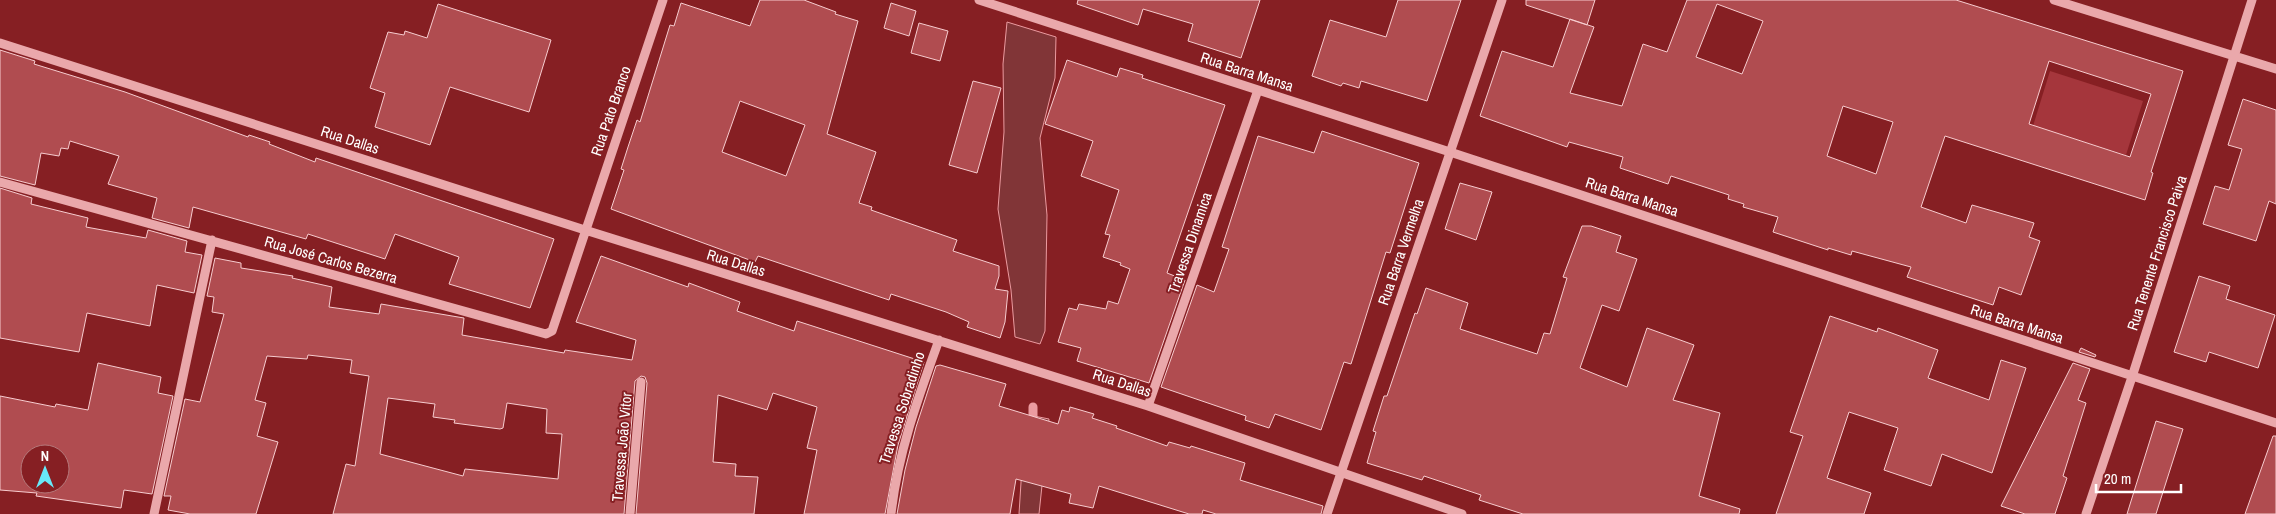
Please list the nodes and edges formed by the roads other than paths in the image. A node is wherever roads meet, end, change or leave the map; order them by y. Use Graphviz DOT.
graph roads {
  1 [pos="663,0"];
  2 [pos="979,0"];
  3 [pos="1502,0"];
  4 [pos="2054,0"];
  5 [pos="2252,0"];
  6 [pos="0,43"];
  7 [pos="2235,56"];
  8 [pos="2276,69"];
  9 [pos="1258,90"];
  10 [pos="1450,152"];
  11 [pos="0,182"];
  12 [pos="585,230"];
  13 [pos="212,240"];
  14 [pos="939,340"];
  15 [pos="2132,377"];
  16 [pos="641,382"];
  17 [pos="1148,406"];
  18 [pos="2276,423"];
  19 [pos="1340,473"];
  20 [pos="154,514"];
  21 [pos="630,514"];
  22 [pos="891,514"];
  23 [pos="1327,514"];
  24 [pos="1462,514"];
  25 [pos="2086,514"];
  1 -- 12 [label="street, Rua Pato Branco"];
  2 -- 9 [label="street, Rua Barra Mansa"];
  3 -- 10 [label="street, Rua Barra Vermelha"];
  4 -- 7 [label="street"];
  5 -- 7 [label="street, Rua Tenente Francisco Paiva"];
  6 -- 12 [label="street, Rua Dallas"];
  7 -- 8 [label="street"];
  7 -- 15 [label="street, Rua Tenente Francisco Paiva"];
  9 -- 10 [label="street, Rua Barra Mansa"];
  9 -- 17 [label="street, Travessa Dinamica"];
  10 -- 15 [label="street, Rua Barra Mansa"];
  10 -- 19 [label="street, Rua Barra Vermelha"];
  11 -- 13 [label="street, Rua José Carlos Bezerra"];
  12 -- 13 [label="street, Rua José Carlos Bezerra"];
  12 -- 14 [label="street, Rua Dallas"];
  13 -- 20 [label="street"];
  14 -- 17 [label="street, Rua Dallas"];
  14 -- 22 [label="street, Travessa Sobradinho"];
  15 -- 18 [label="street, Rua Barra Mansa"];
  15 -- 25 [label="street, Rua Tenente Francisco Paiva"];
  16 -- 21 [label="street, Travessa João Vitor"];
  17 -- 19 [label="street, Rua Dallas"];
  19 -- 23 [label="street, Rua Barra Vermelha"];
  19 -- 24 [label="street, Rua Dallas"];
}
